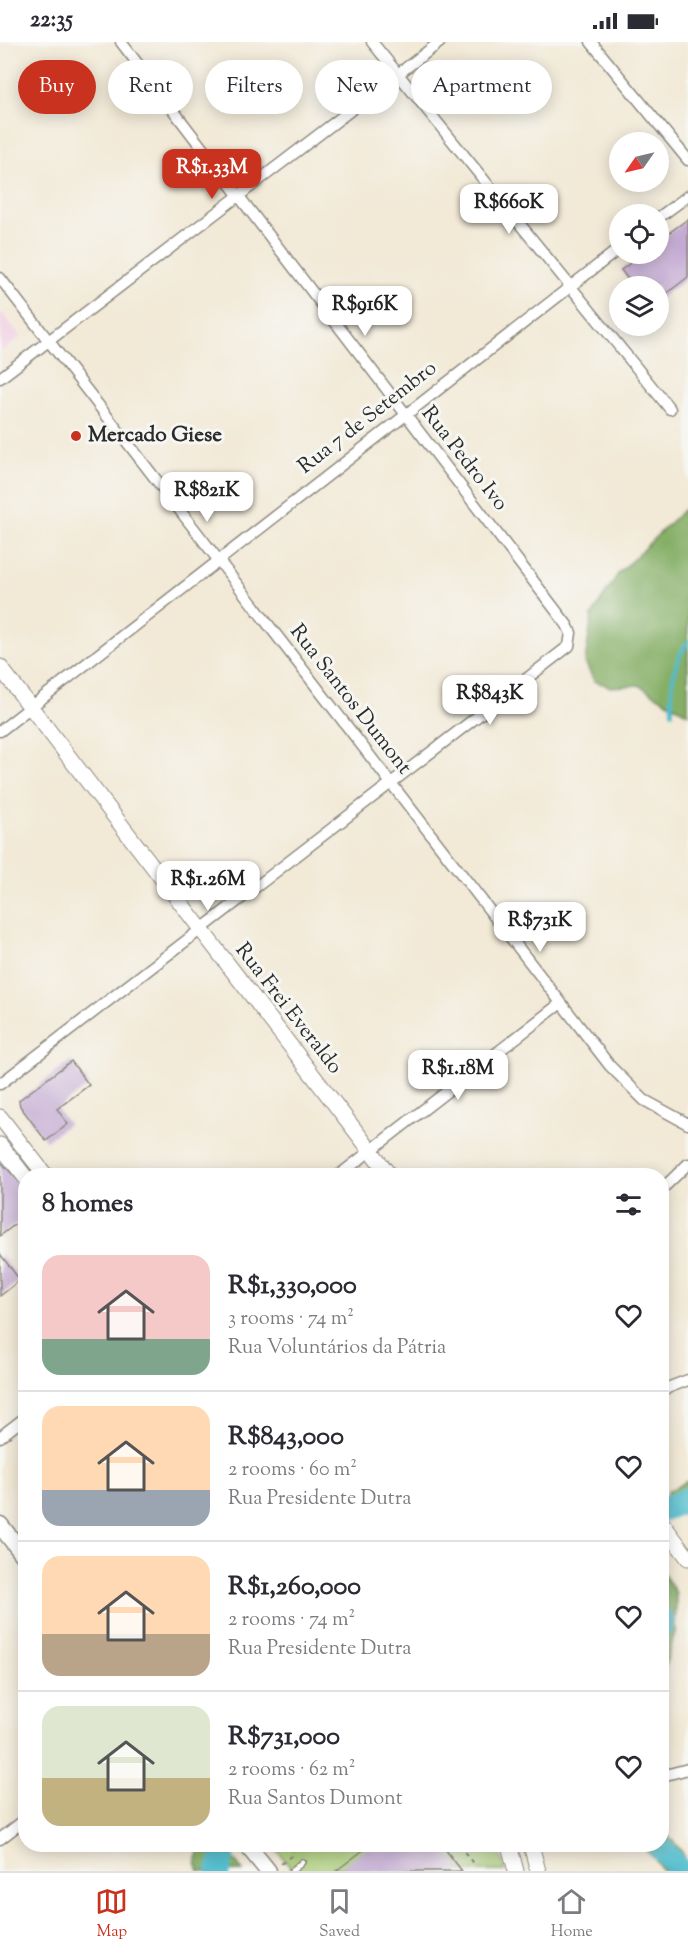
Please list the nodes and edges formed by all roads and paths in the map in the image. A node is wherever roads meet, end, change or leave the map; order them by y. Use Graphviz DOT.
graph roads {
  1 [pos="121,42"];
  2 [pos="372,42"];
  3 [pos="440,42"];
  4 [pos="591,42"];
  5 [pos="387,60"];
  6 [pos="399,73"];
  7 [pos="399,75"];
  8 [pos="347,114"];
  9 [pos="688,160"];
  10 [pos="688,196"];
  11 [pos="240,197"];
  12 [pos="669,210"];
  13 [pos="609,256"];
  14 [pos="0,278"];
  15 [pos="569,286"];
  16 [pos="49,339"];
  17 [pos="0,378"];
  18 [pos="670,410"];
  19 [pos="405,414"];
  20 [pos="219,562"];
  21 [pos="0,668"];
  22 [pos="31,707"];
  23 [pos="0,731"];
  24 [pos="391,784"];
  25 [pos="200,930"];
  26 [pos="561,1003"];
  27 [pos="0,1084"];
  28 [pos="0,1117"];
  29 [pos="688,1124"];
  30 [pos="0,1144"];
  31 [pos="370,1151"];
  32 [pos="688,1164"];
  33 [pos="18,1168"];
  34 [pos="40,1168"];
  35 [pos="348,1168"];
  36 [pos="384,1168"];
  37 [pos="669,1183"];
  38 [pos="688,1380"];
  39 [pos="669,1387"];
  40 [pos="18,1423"];
  41 [pos="0,1437"];
  42 [pos="0,1525"];
  43 [pos="669,1533"];
  44 [pos="18,1548"];
  45 [pos="688,1558"];
  46 [pos="688,1769"];
  47 [pos="669,1774"];
  48 [pos="18,1825"];
  49 [pos="0,1839"];
  50 [pos="255,1852"];
  51 [pos="293,1852"];
  52 [pos="464,1852"];
  53 [pos="511,1852"];
  54 [pos="533,1852"];
  55 [pos="302,1862"];
  56 [pos="475,1866"];
  57 [pos="274,1868"];
  58 [pos="292,1871"];
  59 [pos="516,1871"];
  60 [pos="538,1871"];
  1 -- 11 [label="street, Rua Pedro Ivo"];
  2 -- 5 [label="street"];
  3 -- 6 [label="street"];
  4 -- 9 [label="street"];
  7 -- 15 [label="street"];
  8 -- 11 [label="street"];
  10 -- 12 [label="street"];
  11 -- 16 [label="street"];
  11 -- 19 [label="street, Rua Pedro Ivo"];
  13 -- 15 [label="street, Rua 7 de Setembro"];
  14 -- 16 [label="street, Rua Santos Dumont"];
  15 -- 18 [label="street"];
  15 -- 19 [label="street, Rua 7 de Setembro"];
  16 -- 17 [label="street"];
  16 -- 20 [label="street, Rua Santos Dumont"];
  19 -- 20 [label="street, Rua 7 de Setembro"];
  19 -- 24 [label="street, Rua Pedro Ivo"];
  20 -- 22 [label="street, Rua 7 de Setembro"];
  20 -- 24 [label="street, Rua Santos Dumont"];
  21 -- 22 [label="street, Rua Frei Everaldo"];
  22 -- 23 [label="street, Rua 7 de Setembro"];
  22 -- 25 [label="street, Rua Frei Everaldo"];
  24 -- 25 [label="street"];
  24 -- 26 [label="street, Rua Santos Dumont"];
  25 -- 27 [label="street"];
  25 -- 31 [label="street, Rua Frei Everaldo"];
  26 -- 29 [label="street, Rua Santos Dumont"];
  26 -- 31 [label="street"];
  28 -- 34 [label="street"];
  30 -- 33 [label="street"];
  31 -- 35 [label="street"];
  31 -- 36 [label="street, Rua Frei Everaldo"];
  32 -- 37 [label="street"];
  38 -- 39 [label="street"];
  40 -- 41 [label="street"];
  42 -- 44 [label="main road"];
  43 -- 45 [label="street"];
  46 -- 47 [label="street"];
  48 -- 49 [label="street"];
  50 -- 57 [label="main road"];
  51 -- 57 [label="path"];
  52 -- 56 [label="path"];
  53 -- 59 [label="street"];
  54 -- 60 [label="street"];
  55 -- 58 [label="lane"];
}
